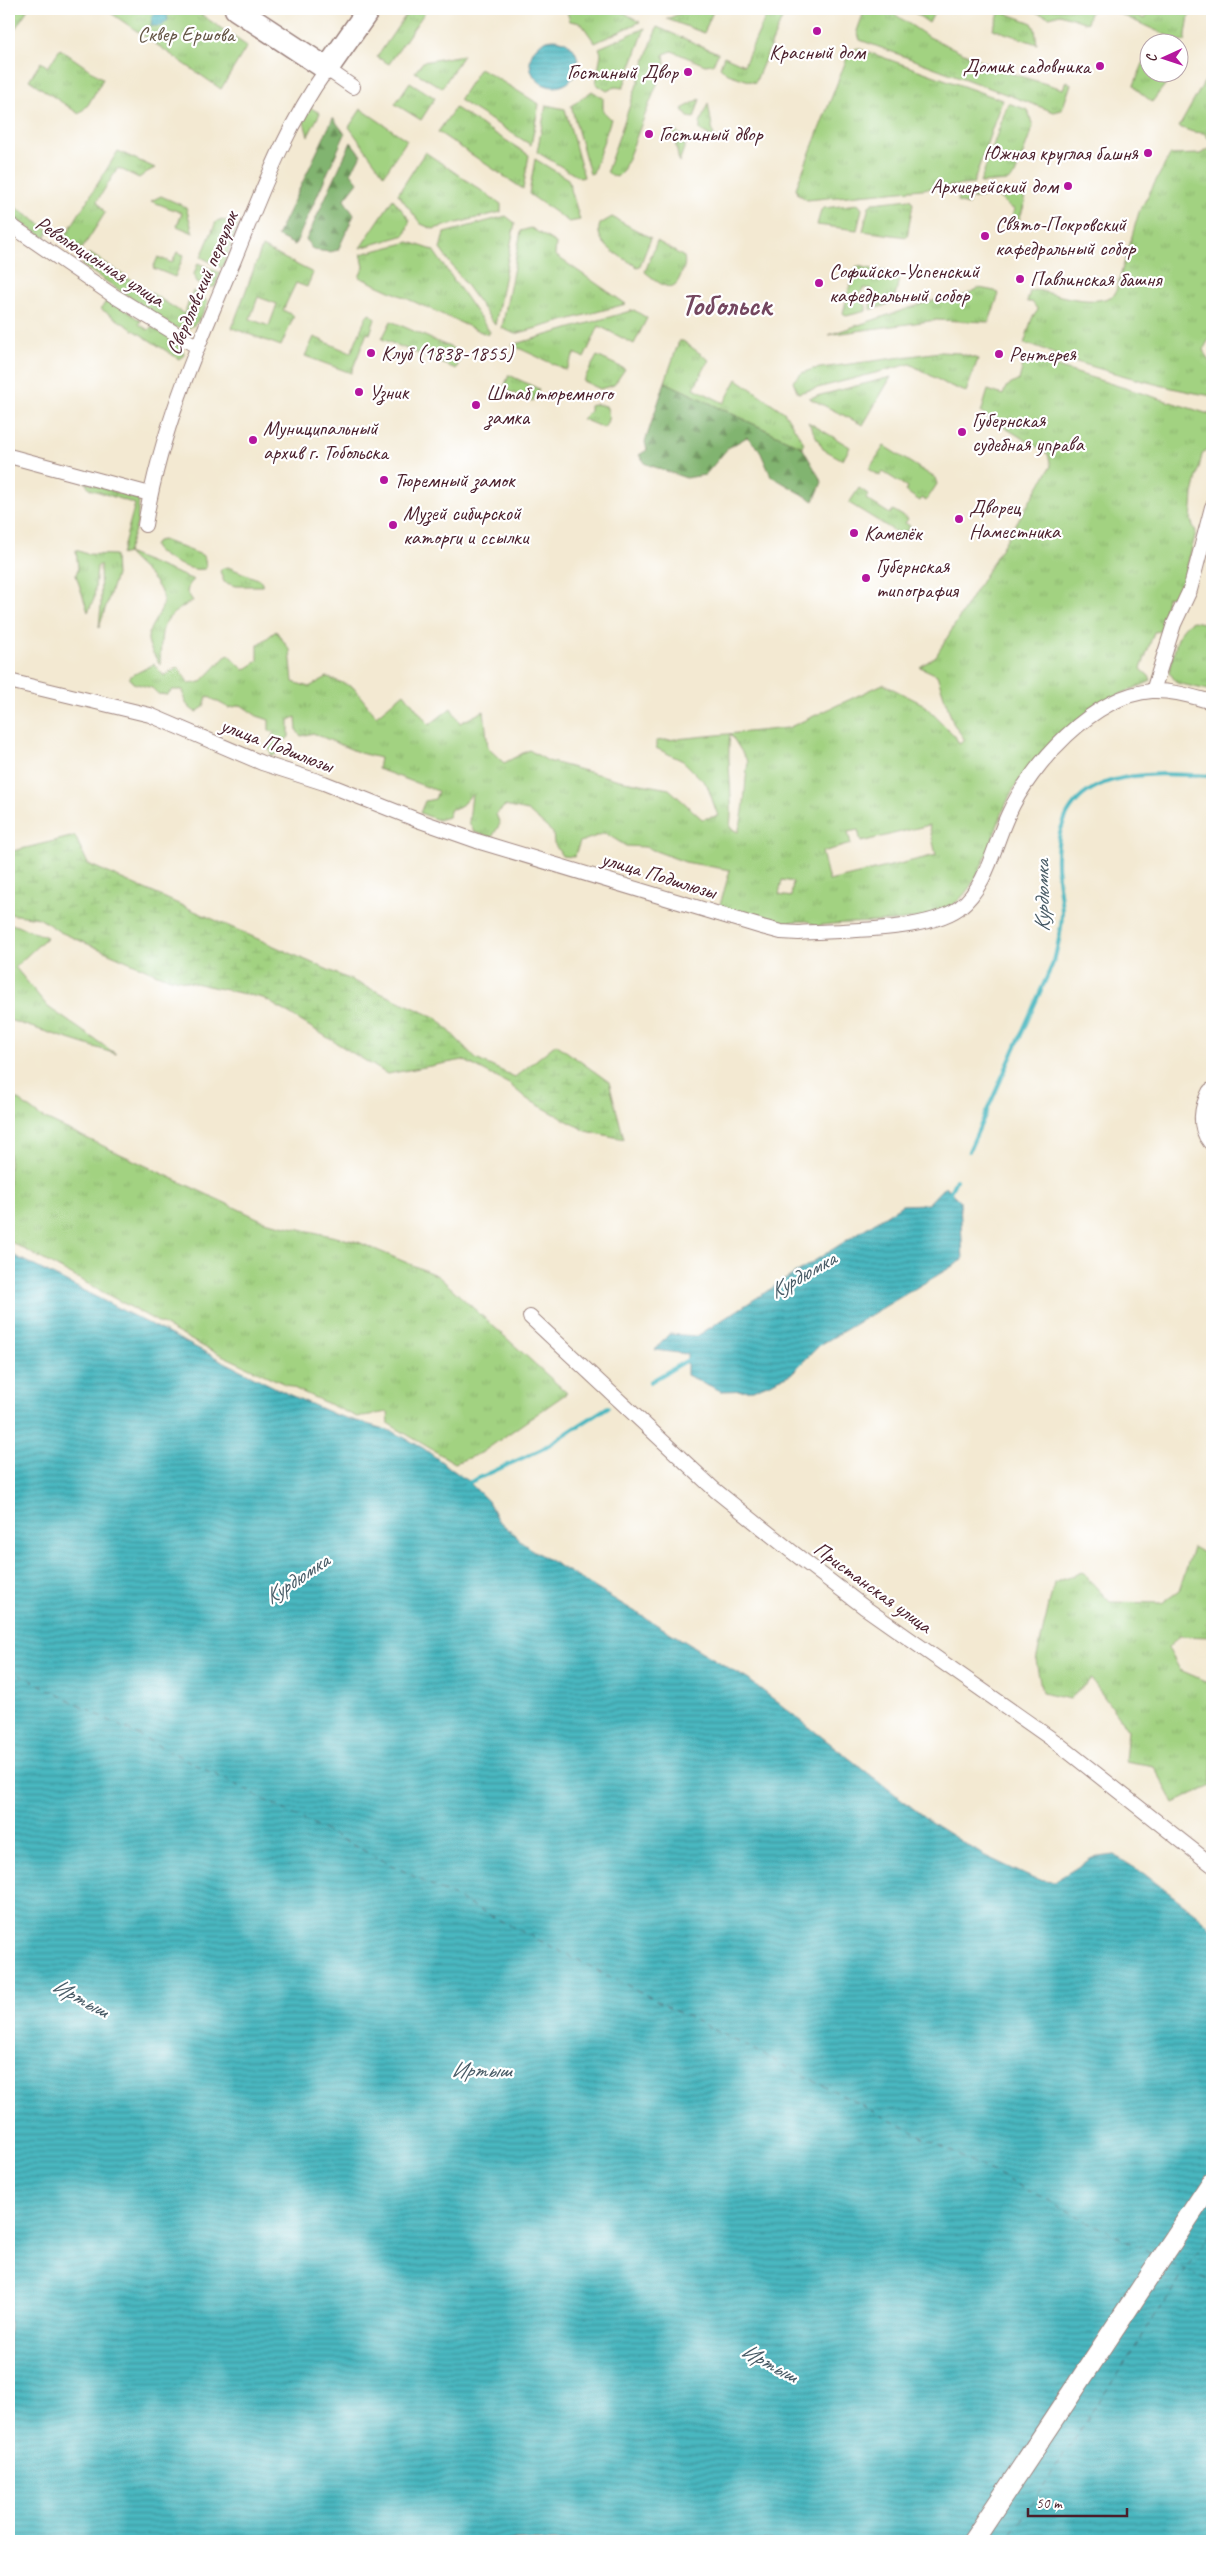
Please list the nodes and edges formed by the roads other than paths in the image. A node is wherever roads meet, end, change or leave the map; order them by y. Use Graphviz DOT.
graph roads {
  1 [pos="236,9"];
  2 [pos="369,9"];
  3 [pos="327,69"];
  4 [pos="353,87"];
  5 [pos="9,224"];
  6 [pos="196,346"];
  7 [pos="9,456"];
  8 [pos="150,494"];
  9 [pos="1212,507"];
  10 [pos="145,526"];
  11 [pos="9,681"];
  12 [pos="1153,691"];
  13 [pos="1212,702"];
  14 [pos="1212,1093"];
  15 [pos="1212,1140"];
  16 [pos="530,1317"];
  17 [pos="1212,1865"];
  18 [pos="1212,2182"];
  19 [pos="973,2541"];
  1 -- 3 [label="main road"];
  2 -- 3 [label="main road"];
  3 -- 4 [label="street"];
  3 -- 6 [label="street, Свердловский переулок"];
  5 -- 6 [label="street, Революционная улица"];
  6 -- 8 [label="street, Свердловский переулок"];
  7 -- 8 [label="street"];
  8 -- 10 [label="street, Свердловский переулок"];
  9 -- 12 [label="street"];
  11 -- 12 [label="street, улица Подшлюзы"];
  12 -- 13 [label="street, улица Подшлюзы"];
  14 -- 15 [label="street"];
  16 -- 17 [label="street, Пристанская улица"];
  18 -- 19 [label="street"];
}
